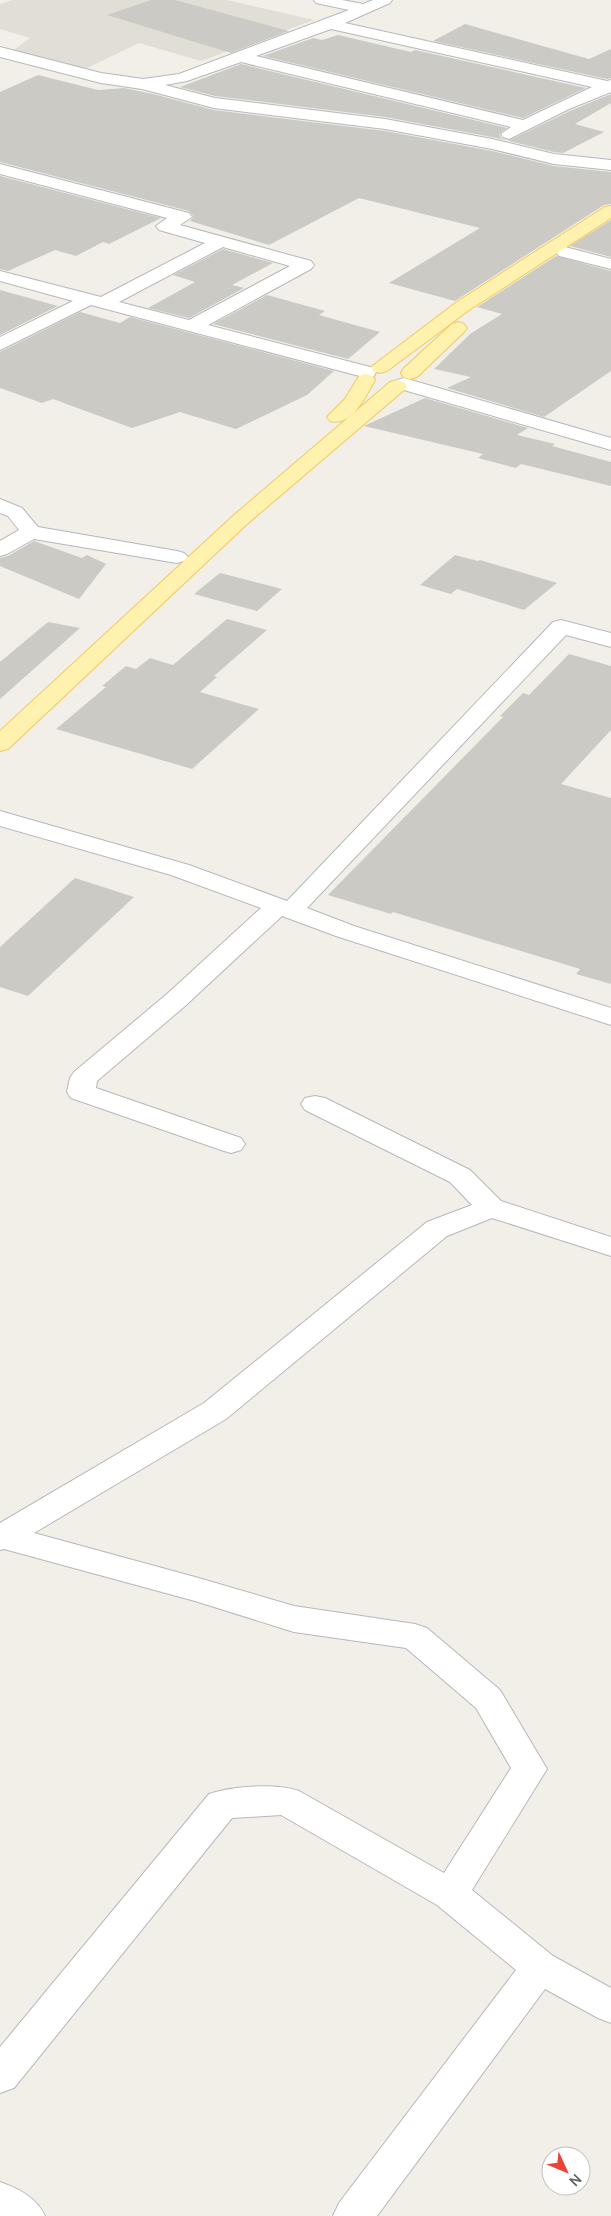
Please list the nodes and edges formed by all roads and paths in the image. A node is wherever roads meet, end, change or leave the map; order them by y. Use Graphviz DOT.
graph roads {
  1 [pos="321,0"];
  2 [pos="385,0"];
  3 [pos="364,9"];
  4 [pos="330,24"];
  5 [pos="0,52"];
  6 [pos="237,56"];
  7 [pos="143,84"];
  8 [pos="610,86"];
  9 [pos="523,125"];
  10 [pos="492,144"];
  11 [pos="611,165"];
  12 [pos="0,169"];
  13 [pos="611,211"];
  14 [pos="611,224"];
  15 [pos="220,242"];
  16 [pos="565,252"];
  17 [pos="611,264"];
  18 [pos="0,276"];
  19 [pos="94,302"];
  20 [pos="441,321"];
  21 [pos="192,326"];
  22 [pos="460,326"];
  23 [pos="0,344"];
  24 [pos="371,373"];
  25 [pos="404,381"];
  26 [pos="611,444"];
  27 [pos="0,505"];
  28 [pos="31,532"];
  29 [pos="0,550"];
  30 [pos="177,557"];
  31 [pos="611,640"];
  32 [pos="0,720"];
  33 [pos="0,744"];
  34 [pos="0,818"];
  35 [pos="285,909"];
  36 [pos="611,1017"];
  37 [pos="315,1104"];
  38 [pos="231,1144"];
  39 [pos="491,1208"];
  40 [pos="611,1247"];
  41 [pos="1,1537"];
  42 [pos="450,1894"];
  43 [pos="540,1967"];
  44 [pos="611,2007"];
  45 [pos="0,2076"];
  46 [pos="0,2200"];
  47 [pos="25,2216"];
  48 [pos="353,2216"];
  1 -- 3 [label="street"];
  2 -- 3 [label="street"];
  3 -- 4 [label="street"];
  4 -- 6 [label="street"];
  4 -- 8 [label="street"];
  5 -- 7 [label="street"];
  6 -- 7 [label="street"];
  6 -- 9 [label="street"];
  7 -- 10 [label="street"];
  8 -- 9 [label="street"];
  9 -- 10 [label="street"];
  10 -- 11 [label="street"];
  12 -- 15 [label="street"];
  13 -- 20 [label="main road"];
  14 -- 16 [label="main road"];
  15 -- 19 [label="street"];
  15 -- 21 [label="street"];
  16 -- 17 [label="street"];
  16 -- 22 [label="main road"];
  18 -- 19 [label="street"];
  19 -- 21 [label="street"];
  19 -- 23 [label="street"];
  20 -- 22 [label="main road"];
  20 -- 24 [label="main road"];
  21 -- 24 [label="street"];
  22 -- 25 [label="main road"];
  24 -- 25 [label="main road"];
  24 -- 30 [label="main road"];
  25 -- 26 [label="street"];
  25 -- 33 [label="main road"];
  27 -- 28 [label="street"];
  28 -- 29 [label="street"];
  28 -- 30 [label="street"];
  30 -- 32 [label="main road"];
  31 -- 35 [label="street"];
  34 -- 35 [label="street"];
  35 -- 36 [label="street"];
  35 -- 38 [label="street"];
  37 -- 39 [label="street"];
  39 -- 40 [label="street"];
  39 -- 41 [label="street"];
  41 -- 42 [label="street"];
  42 -- 43 [label="street"];
  42 -- 45 [label="street"];
  43 -- 44 [label="street"];
  43 -- 48 [label="street"];
  46 -- 47 [label="street"];
}
